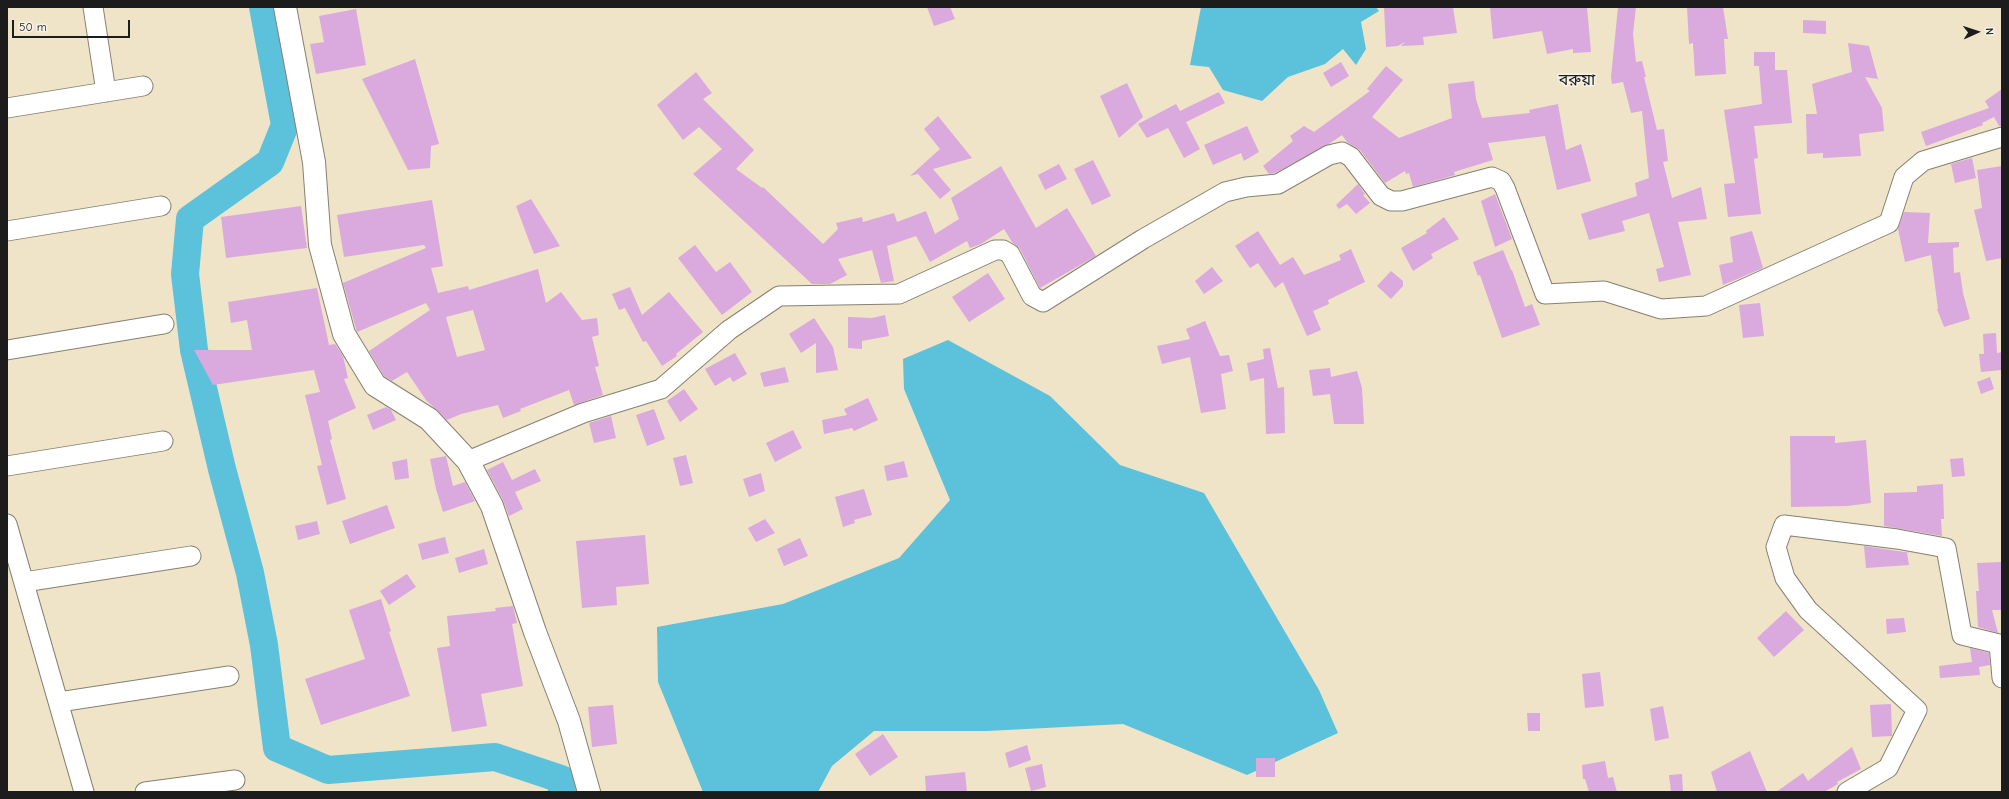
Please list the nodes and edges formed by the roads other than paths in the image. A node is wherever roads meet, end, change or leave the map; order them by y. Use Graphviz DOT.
graph roads {
  1 [pos="93,7"];
  2 [pos="286,7"];
  3 [pos="143,86"];
  4 [pos="106,92"];
  5 [pos="7,108"];
  6 [pos="2002,137"];
  7 [pos="161,206"];
  8 [pos="7,230"];
  9 [pos="164,324"];
  10 [pos="7,350"];
  11 [pos="163,441"];
  12 [pos="468,461"];
  13 [pos="7,466"];
  14 [pos="7,524"];
  15 [pos="191,556"];
  16 [pos="24,582"];
  17 [pos="229,676"];
  18 [pos="2002,678"];
  19 [pos="59,702"];
  20 [pos="235,780"];
  21 [pos="84,792"];
  22 [pos="145,792"];
  23 [pos="590,792"];
  24 [pos="1847,792"];
  1 -- 4 [label="street"];
  2 -- 12 [label="street"];
  3 -- 4 [label="street"];
  4 -- 5 [label="street"];
  6 -- 12 [label="street"];
  7 -- 8 [label="street"];
  9 -- 10 [label="street"];
  11 -- 13 [label="street"];
  12 -- 23 [label="street"];
  14 -- 16 [label="street"];
  15 -- 16 [label="street"];
  16 -- 19 [label="street"];
  17 -- 19 [label="street"];
  18 -- 24 [label="street"];
  19 -- 21 [label="street"];
  20 -- 22 [label="street"];
}
